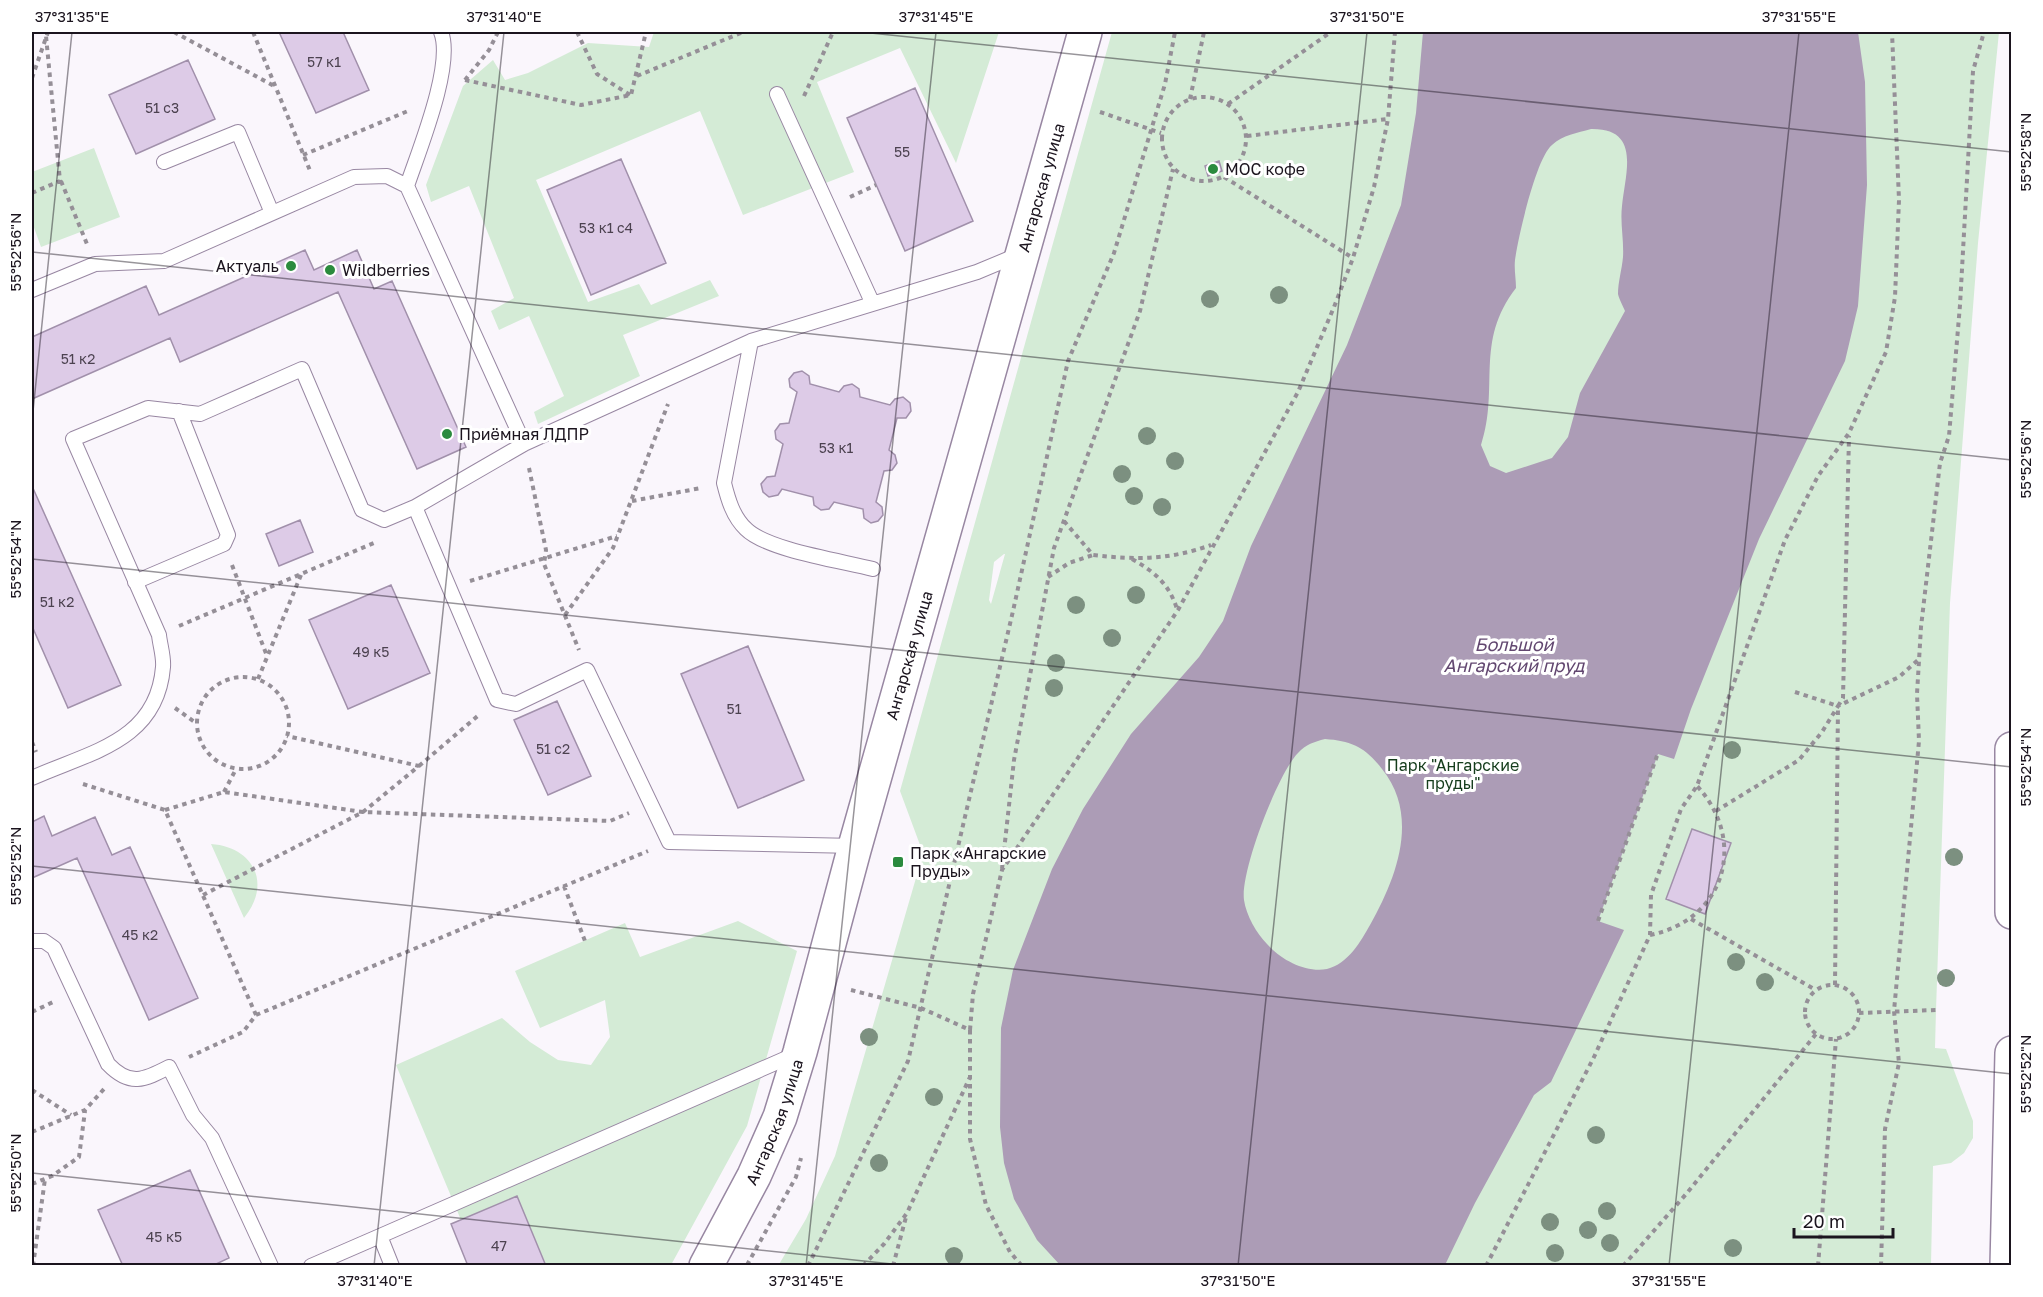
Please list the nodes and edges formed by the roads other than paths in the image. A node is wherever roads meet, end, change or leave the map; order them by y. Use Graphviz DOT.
graph roads {
  1 [pos="441,32"];
  2 [pos="1085,32"];
  3 [pos="777,94"];
  4 [pos="164,162"];
  5 [pos="407,186"];
  6 [pos="272,213"];
  7 [pos="1022,254"];
  8 [pos="32,290"];
  9 [pos="872,302"];
  10 [pos="751,341"];
  11 [pos="179,411"];
  12 [pos="524,444"];
  13 [pos="415,507"];
  14 [pos="873,569"];
  15 [pos="135,582"];
  16 [pos="2012,749"];
  17 [pos="32,778"];
  18 [pos="2011,799"];
  19 [pos="855,846"];
  20 [pos="2012,912"];
  21 [pos="32,941"];
  22 [pos="800,1052"];
  23 [pos="2012,1053"];
  24 [pos="380,1236"];
  25 [pos="272,1266"];
  26 [pos="311,1266"];
  27 [pos="392,1266"];
  28 [pos="706,1266"];
  29 [pos="2007,1266"];
  1 -- 5 [label="lane"];
  2 -- 7 [label="street, Ангарская улица"];
  3 -- 9 [label="lane"];
  4 -- 6 [label="lane"];
  5 -- 6 [label="lane"];
  5 -- 12 [label="lane"];
  6 -- 8 [label="lane"];
  7 -- 9 [label="lane"];
  7 -- 19 [label="street, Ангарская улица"];
  9 -- 10 [label="lane"];
  10 -- 12 [label="lane"];
  10 -- 14 [label="lane"];
  11 -- 13 [label="lane"];
  11 -- 15 [label="lane"];
  11 -- 15 [label="lane"];
  12 -- 13 [label="lane"];
  13 -- 19 [label="lane"];
  15 -- 17 [label="lane"];
  16 -- 18 [label="street"];
  18 -- 20 [label="street"];
  19 -- 22 [label="street, Ангарская улица"];
  21 -- 25 [label="lane"];
  22 -- 24 [label="lane"];
  22 -- 28 [label="street, Ангарская улица"];
  23 -- 29 [label="street"];
  24 -- 26 [label="lane"];
  24 -- 27 [label="lane"];
}
